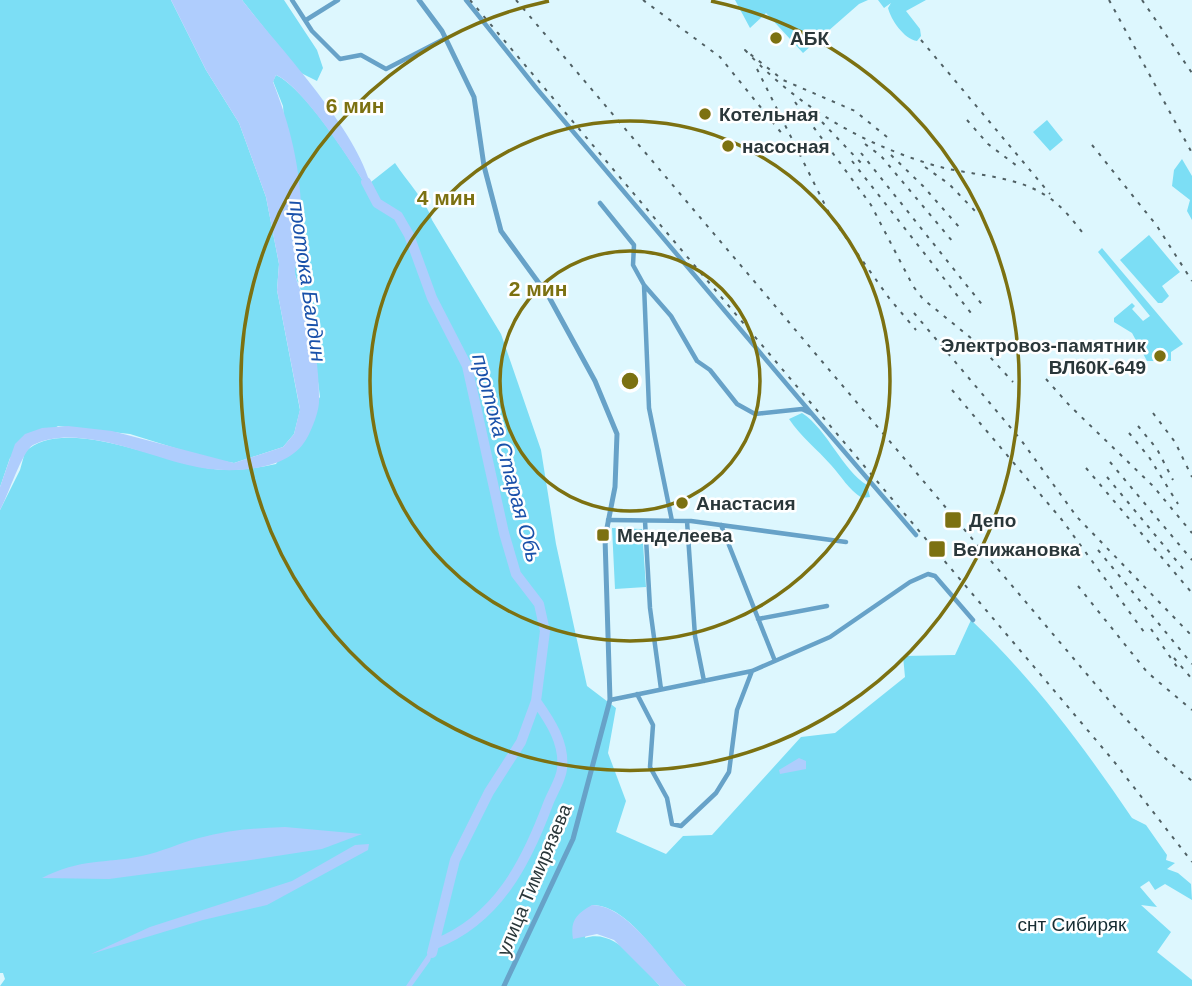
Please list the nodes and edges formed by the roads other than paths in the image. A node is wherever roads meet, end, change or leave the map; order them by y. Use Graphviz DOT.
graph roads {
  1 [pos="292,0"];
  2 [pos="338,0"];
  3 [pos="419,0"];
  4 [pos="466,0"];
  5 [pos="306,20"];
  6 [pos="446,38"];
  7 [pos="600,203"];
  8 [pos="644,285"];
  9 [pos="812,414"];
  10 [pos="608,520"];
  11 [pos="645,521"];
  12 [pos="672,521"];
  13 [pos="687,521"];
  14 [pos="720,524"];
  15 [pos="916,536"];
  16 [pos="846,542"];
  17 [pos="827,606"];
  18 [pos="758,619"];
  19 [pos="973,620"];
  20 [pos="775,661"];
  21 [pos="752,671"];
  22 [pos="704,681"];
  23 [pos="661,689"];
  24 [pos="637,694"];
  25 [pos="610,700"];
  26 [pos="504,986"];
  1 -- 5 [label="street"];
  2 -- 5 [label="street"];
  3 -- 6 [label="street, улица Тимирязева"];
  4 -- 9 [label="street"];
  5 -- 6 [label="street"];
  6 -- 10 [label="street, улица Тимирязева"];
  7 -- 8 [label="street"];
  8 -- 9 [label="street"];
  8 -- 12 [label="street"];
  9 -- 15 [label="street"];
  10 -- 11 [label="street"];
  10 -- 25 [label="street, улица Тимирязева"];
  11 -- 12 [label="street"];
  11 -- 23 [label="street"];
  12 -- 13 [label="street"];
  13 -- 14 [label="street"];
  13 -- 22 [label="street"];
  14 -- 16 [label="street"];
  14 -- 18 [label="street"];
  17 -- 18 [label="street"];
  18 -- 20 [label="street"];
  19 -- 20 [label="street"];
  20 -- 21 [label="street"];
  21 -- 22 [label="street"];
  21 -- 24 [label="street"];
  22 -- 23 [label="street"];
  23 -- 24 [label="street"];
  24 -- 25 [label="street"];
  25 -- 26 [label="street, улица Тимирязева"];
}
